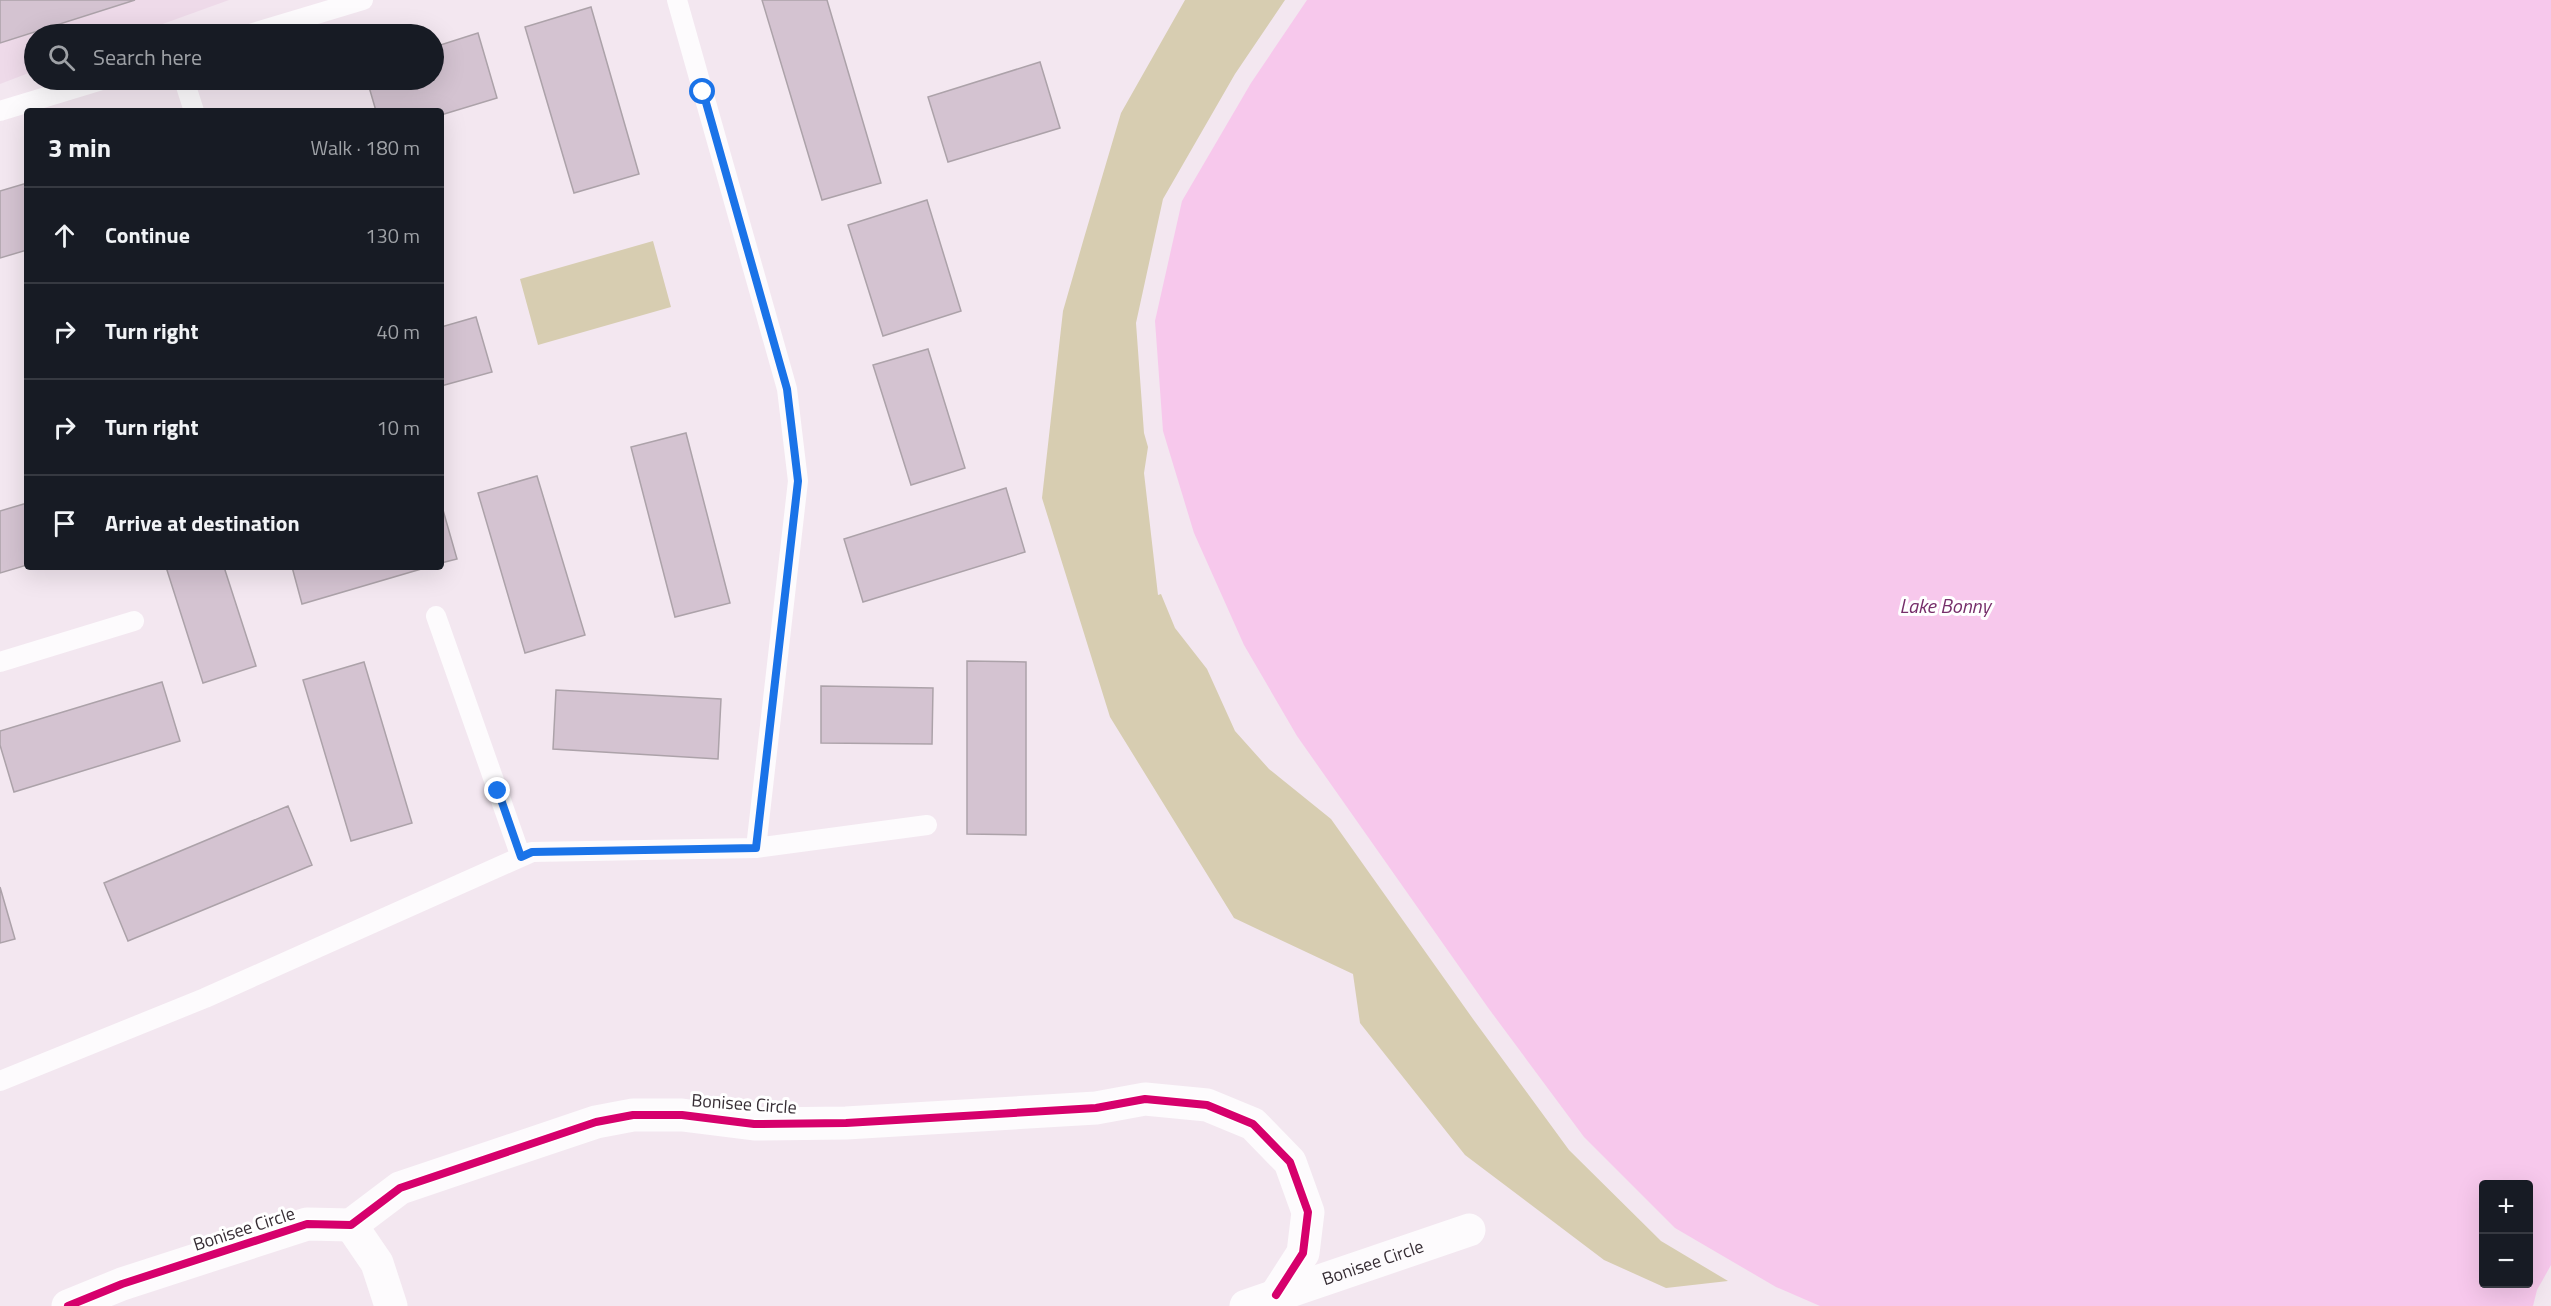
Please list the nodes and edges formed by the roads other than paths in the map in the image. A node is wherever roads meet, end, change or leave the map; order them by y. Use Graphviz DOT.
graph roads {
  1 [pos="363,0"];
  2 [pos="677,0"];
  3 [pos="283,24"];
  4 [pos="69,90"];
  5 [pos="187,90"];
  6 [pos="193,108"];
  7 [pos="0,111"];
  8 [pos="436,616"];
  9 [pos="134,621"];
  10 [pos="0,662"];
  11 [pos="927,825"];
  12 [pos="756,848"];
  13 [pos="521,857"];
  14 [pos="0,1081"];
  15 [pos="351,1225"];
  16 [pos="1469,1230"];
  17 [pos="1276,1295"];
  18 [pos="68,1306"];
  19 [pos="391,1306"];
  20 [pos="1246,1306"];
  1 -- 3 [label="lane"];
  2 -- 12 [label="lane"];
  4 -- 7 [label="lane"];
  5 -- 6 [label="lane"];
  8 -- 13 [label="lane"];
  9 -- 10 [label="lane"];
  11 -- 12 [label="lane"];
  12 -- 13 [label="lane"];
  13 -- 14 [label="lane"];
  15 -- 17 [label="street, Bonisee Circle"];
  15 -- 18 [label="street, Bonisee Circle"];
  15 -- 19 [label="street"];
  16 -- 17 [label="street, Bonisee Circle"];
  17 -- 20 [label="street, Bonisee Circle"];
}
